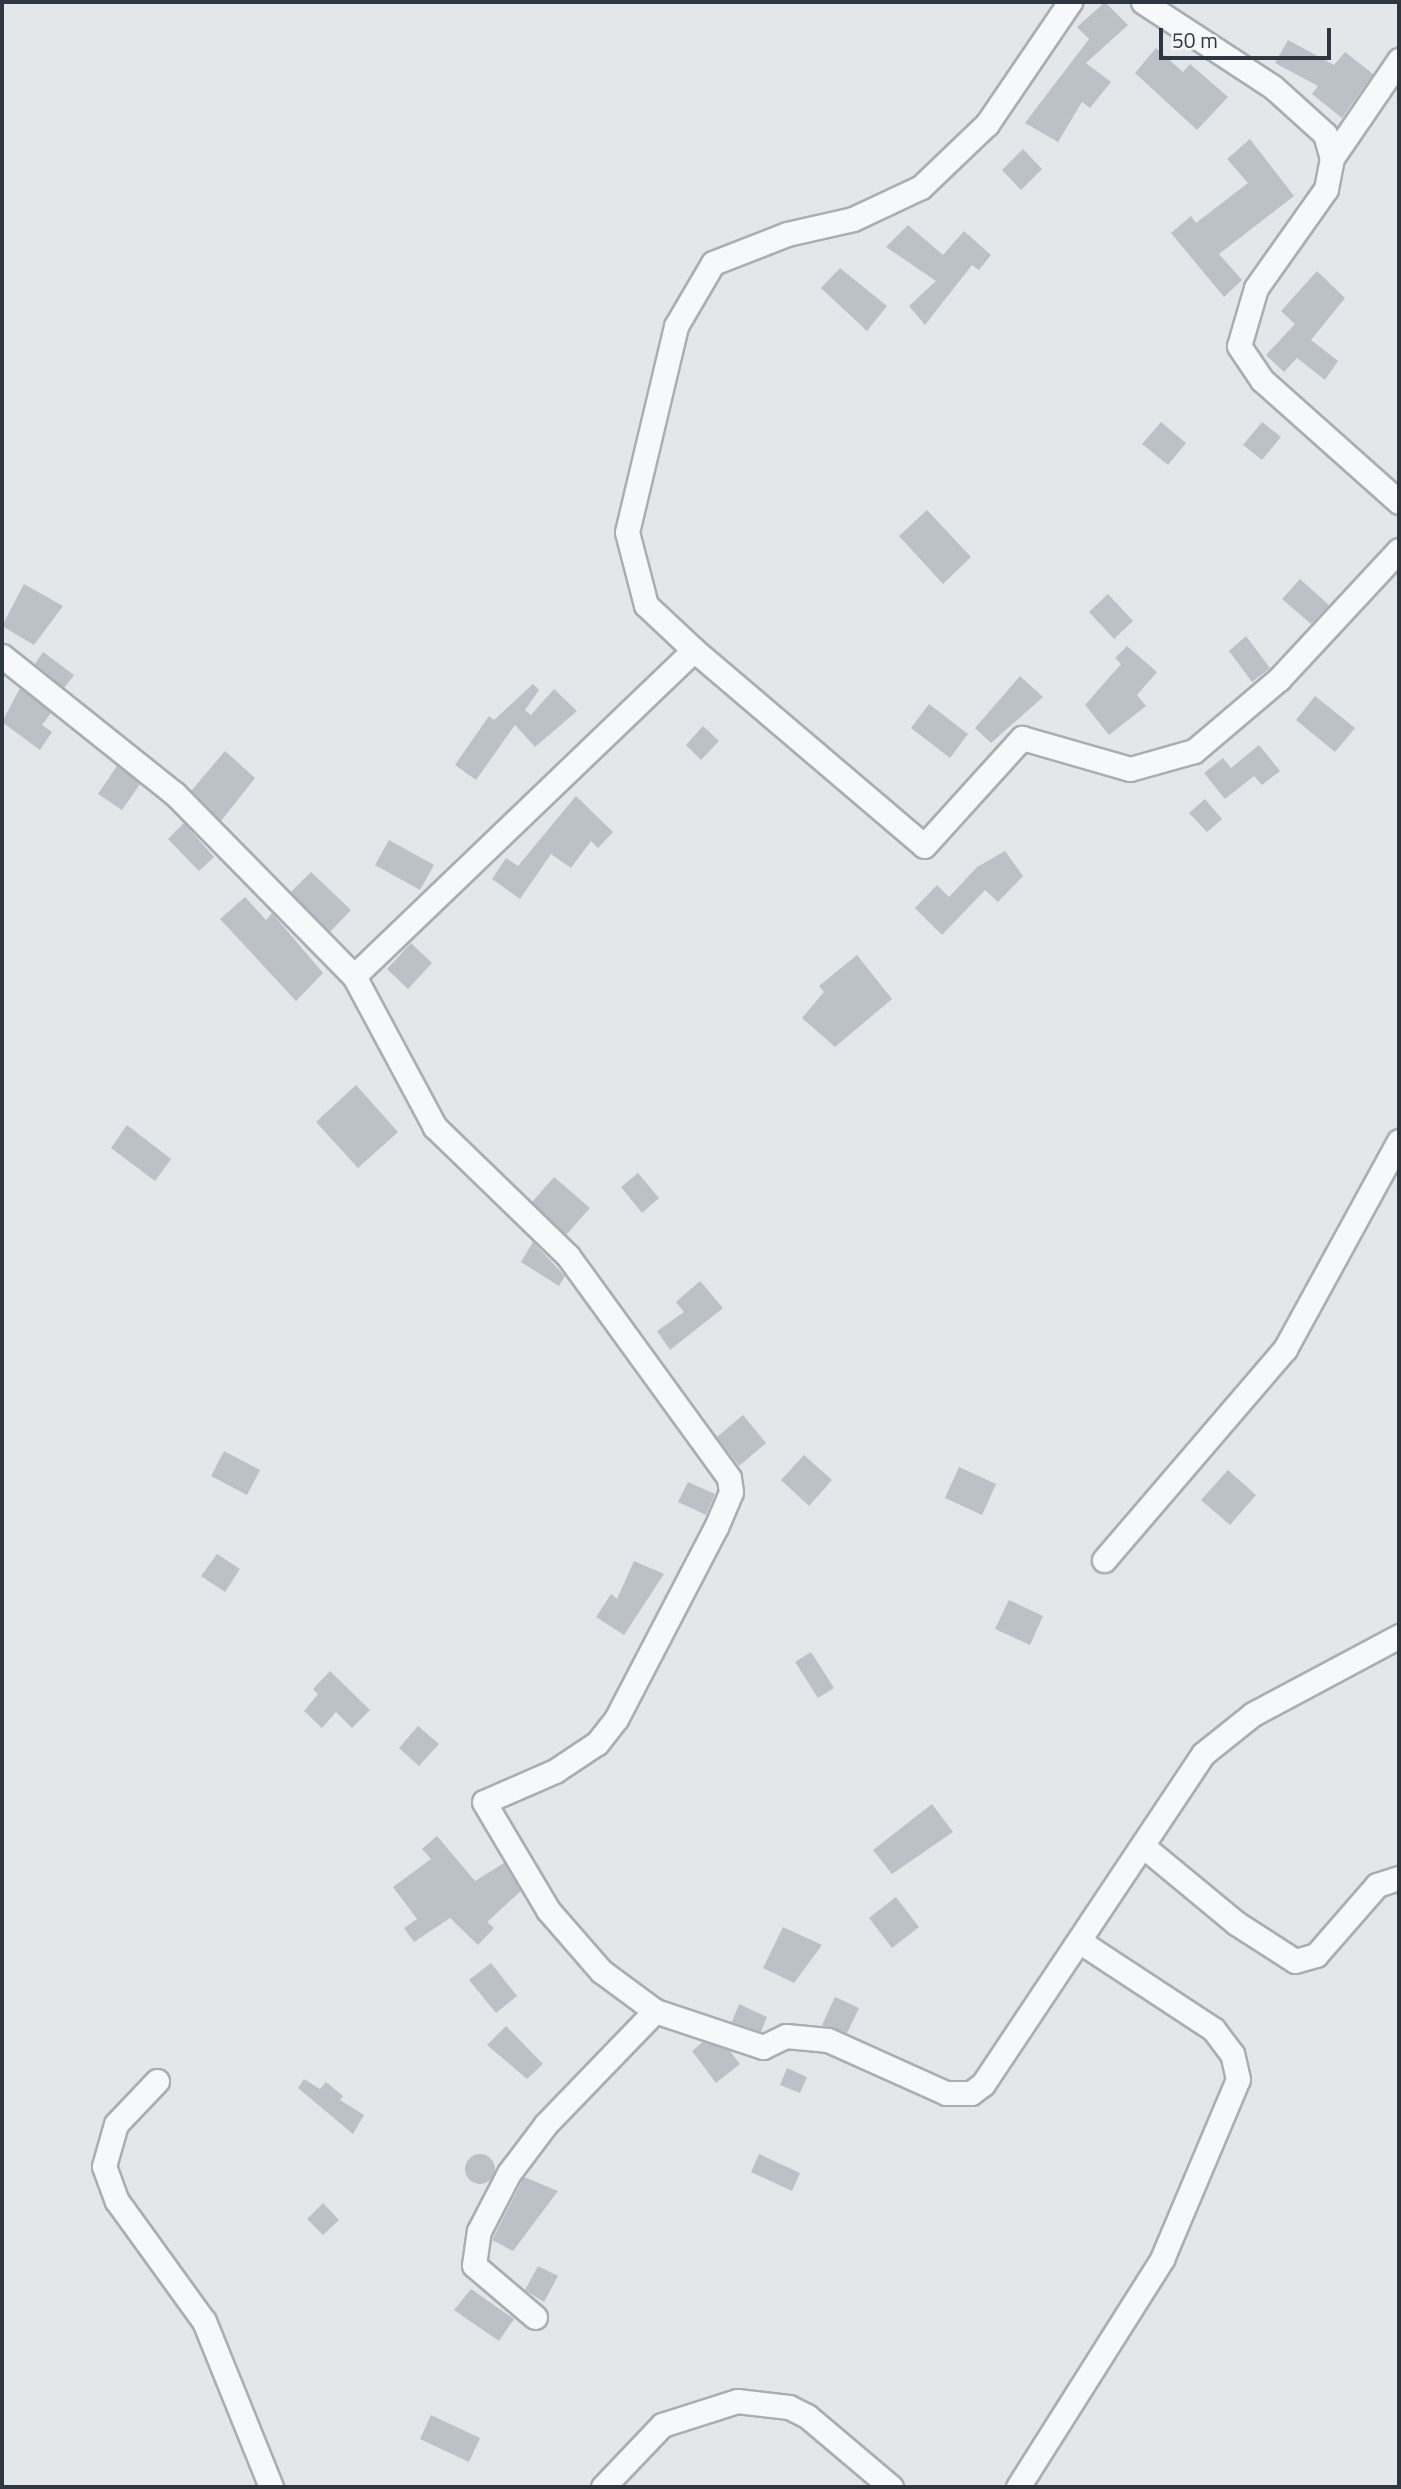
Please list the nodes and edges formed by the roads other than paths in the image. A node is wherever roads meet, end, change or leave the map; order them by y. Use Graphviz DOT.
graph roads {
  1 [pos="1070,2"];
  2 [pos="1143,2"];
  3 [pos="1399,60"];
  4 [pos="1332,158"];
  5 [pos="1399,502"];
  6 [pos="1399,550"];
  7 [pos="694,650"];
  8 [pos="2,656"];
  9 [pos="354,976"];
  10 [pos="1399,1141"];
  11 [pos="1104,1560"];
  12 [pos="1399,1636"];
  13 [pos="1143,1846"];
  14 [pos="1399,1878"];
  15 [pos="1079,1941"];
  16 [pos="655,2011"];
  17 [pos="158,2081"];
  18 [pos="535,2317"];
  19 [pos="271,2487"];
  20 [pos="603,2487"];
  21 [pos="891,2487"];
  22 [pos="1018,2487"];
  1 -- 7 [label="street"];
  2 -- 4 [label="street"];
  3 -- 4 [label="street"];
  4 -- 5 [label="street"];
  6 -- 7 [label="street"];
  7 -- 9 [label="street"];
  8 -- 9 [label="street"];
  9 -- 16 [label="street"];
  10 -- 11 [label="street"];
  12 -- 13 [label="street"];
  13 -- 14 [label="street"];
  13 -- 15 [label="street"];
  15 -- 16 [label="street"];
  15 -- 22 [label="street"];
  16 -- 18 [label="street"];
  17 -- 19 [label="street"];
  20 -- 21 [label="street"];
}
